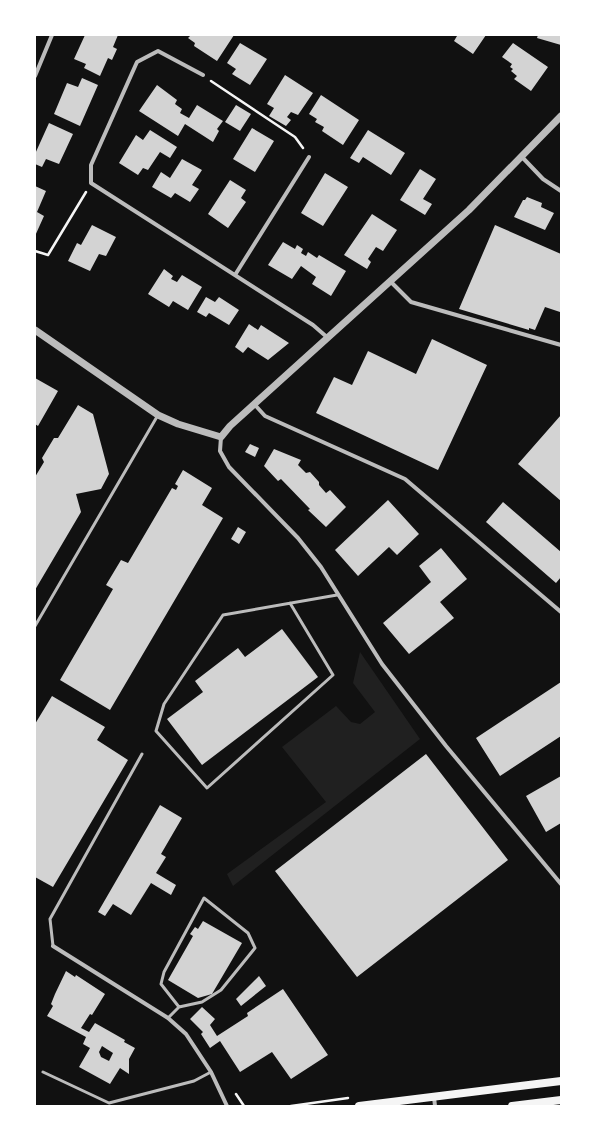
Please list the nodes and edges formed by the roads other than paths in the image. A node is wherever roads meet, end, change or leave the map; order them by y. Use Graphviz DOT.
graph roads {
  1 [pos="52,35"];
  2 [pos="203,75"];
  3 [pos="35,76"];
  4 [pos="561,116"];
  5 [pos="309,157"];
  6 [pos="522,157"];
  7 [pos="561,190"];
  8 [pos="235,275"];
  9 [pos="391,282"];
  10 [pos="35,330"];
  11 [pos="329,338"];
  12 [pos="561,345"];
  13 [pos="255,405"];
  14 [pos="158,415"];
  15 [pos="221,437"];
  16 [pos="337,595"];
  17 [pos="290,603"];
  18 [pos="561,612"];
  19 [pos="35,626"];
  20 [pos="142,754"];
  21 [pos="561,884"];
  22 [pos="53,946"];
  23 [pos="179,1007"];
  24 [pos="168,1018"];
  25 [pos="43,1072"];
  26 [pos="211,1072"];
  27 [pos="561,1081"];
  28 [pos="434,1096"];
  29 [pos="561,1100"];
  30 [pos="227,1106"];
  31 [pos="358,1106"];
  32 [pos="435,1106"];
  33 [pos="512,1106"];
  1 -- 3 [label="street"];
  2 -- 8 [label="street"];
  4 -- 6 [label="street"];
  5 -- 8 [label="street"];
  6 -- 7 [label="street"];
  6 -- 9 [label="street"];
  8 -- 11 [label="street"];
  9 -- 11 [label="street"];
  9 -- 12 [label="street"];
  10 -- 14 [label="street"];
  11 -- 13 [label="street"];
  13 -- 15 [label="street"];
  13 -- 18 [label="street"];
  14 -- 15 [label="street"];
  14 -- 19 [label="lane"];
  15 -- 16 [label="street"];
  16 -- 17 [label="lane"];
  16 -- 21 [label="street"];
  17 -- 17 [label="lane"];
  20 -- 22 [label="lane"];
  22 -- 24 [label="street"];
  23 -- 23 [label="lane"];
  23 -- 24 [label="lane"];
  24 -- 26 [label="street"];
  25 -- 26 [label="lane"];
  26 -- 30 [label="street"];
  27 -- 28 [label="main road"];
  28 -- 31 [label="main road"];
  28 -- 32 [label="street"];
  29 -- 33 [label="main road"];
}
